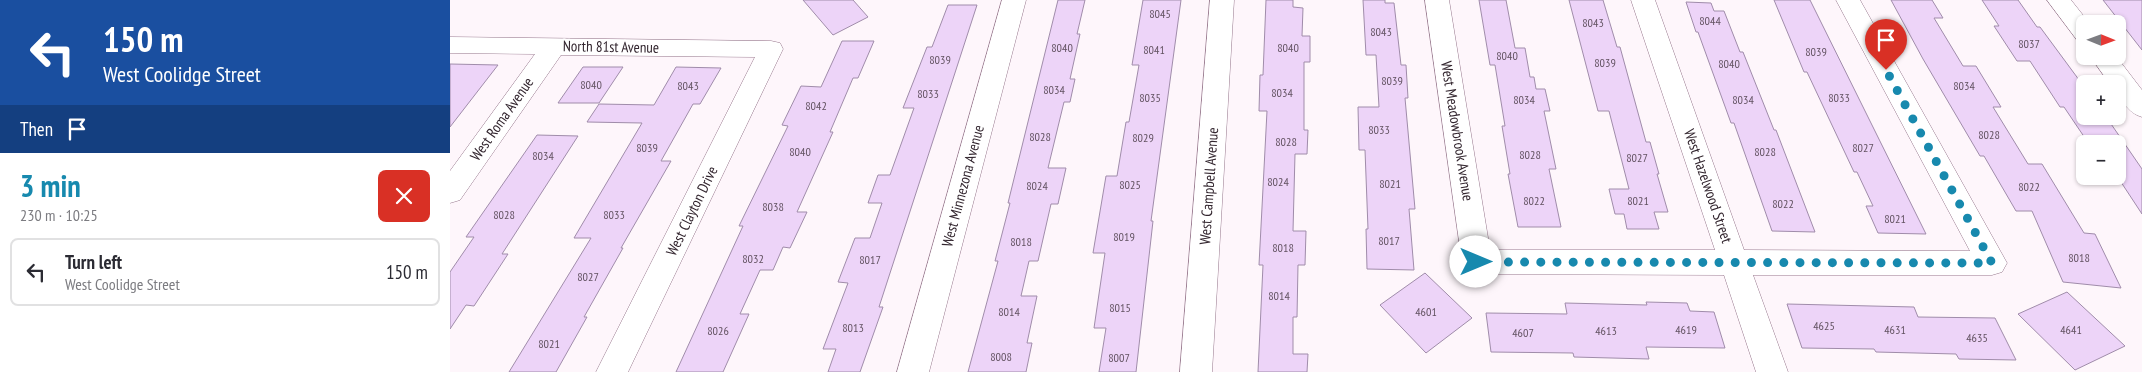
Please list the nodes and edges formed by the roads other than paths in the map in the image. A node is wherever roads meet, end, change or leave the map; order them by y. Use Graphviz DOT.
graph roads {
  1 [pos="1014,0"];
  2 [pos="1222,0"];
  3 [pos="1437,0"];
  4 [pos="1643,0"];
  5 [pos="1848,0"];
  6 [pos="2059,0"];
  7 [pos="2076,22"];
  8 [pos="450,44"];
  9 [pos="554,46"];
  10 [pos="771,49"];
  11 [pos="2109,65"];
  12 [pos="2142,108"];
  13 [pos="450,192"];
  14 [pos="1734,263"];
  15 [pos="612,372"];
  16 [pos="913,372"];
  17 [pos="1196,372"];
  18 [pos="1772,372"];
  1 -- 16 [label="street, West Minnezona Avenue"];
  2 -- 17 [label="street, West Campbell Avenue"];
  3 -- 14 [label="street, West Meadowbrook Avenue"];
  4 -- 14 [label="street, West Hazelwood Street"];
  5 -- 14 [label="street"];
  6 -- 7 [label="street"];
  8 -- 9 [label="street, North 81st Avenue"];
  9 -- 10 [label="street, North 81st Avenue"];
  9 -- 13 [label="street, West Roma Avenue"];
  10 -- 15 [label="street, West Clayton Drive"];
  11 -- 12 [label="street"];
  14 -- 18 [label="street, West Hazelwood Street"];
}
